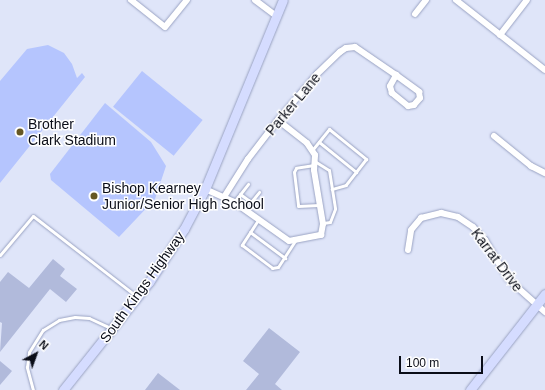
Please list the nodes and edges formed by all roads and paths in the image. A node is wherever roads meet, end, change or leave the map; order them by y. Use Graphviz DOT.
graph roads {
  1 [pos="131,0"];
  2 [pos="187,0"];
  3 [pos="255,0"];
  4 [pos="283,0"];
  5 [pos="426,0"];
  6 [pos="456,0"];
  7 [pos="528,0"];
  8 [pos="415,14"];
  9 [pos="276,16"];
  10 [pos="500,35"];
  11 [pos="545,70"];
  12 [pos="396,75"];
  13 [pos="278,120"];
  14 [pos="494,136"];
  15 [pos="319,142"];
  16 [pos="313,149"];
  17 [pos="315,163"];
  18 [pos="356,172"];
  19 [pos="545,173"];
  20 [pos="248,184"];
  21 [pos="205,188"];
  22 [pos="332,188"];
  23 [pos="259,192"];
  24 [pos="240,194"];
  25 [pos="224,197"];
  26 [pos="234,202"];
  27 [pos="319,205"];
  28 [pos="258,220"];
  29 [pos="323,224"];
  30 [pos="250,232"];
  31 [pos="295,241"];
  32 [pos="408,250"];
  33 [pos="0,255"];
  34 [pos="285,258"];
  35 [pos="545,294"];
  36 [pos="137,297"];
  37 [pos="536,306"];
  38 [pos="545,312"];
  39 [pos="112,329"];
  40 [pos="33,390"];
  41 [pos="64,390"];
  42 [pos="470,390"];
  1 -- 2 [label="street"];
  3 -- 9 [label="street"];
  4 -- 9 [label="main road, South Kings Highway"];
  5 -- 8 [label="street"];
  6 -- 10 [label="street"];
  7 -- 10 [label="street"];
  9 -- 21 [label="main road, South Kings Highway"];
  10 -- 11 [label="street"];
  12 -- 12 [label="street, Parker Lane"];
  12 -- 13 [label="street, Parker Lane"];
  13 -- 16 [label="street"];
  13 -- 25 [label="street, Parker Lane"];
  14 -- 19 [label="street"];
  15 -- 16 [label="lane"];
  15 -- 18 [label="lane"];
  15 -- 18 [label="lane"];
  16 -- 17 [label="street"];
  17 -- 22 [label="lane"];
  17 -- 27 [label="street"];
  17 -- 27 [label="lane"];
  18 -- 22 [label="lane"];
  20 -- 24 [label="lane"];
  21 -- 25 [label="street"];
  21 -- 36 [label="main road, South Kings Highway"];
  22 -- 29 [label="lane"];
  23 -- 24 [label="lane"];
  24 -- 26 [label="lane"];
  25 -- 26 [label="street"];
  26 -- 28 [label="street"];
  27 -- 29 [label="street"];
  28 -- 30 [label="lane"];
  28 -- 31 [label="street"];
  29 -- 31 [label="street"];
  30 -- 34 [label="lane"];
  30 -- 34 [label="lane"];
  31 -- 34 [label="lane"];
  32 -- 37 [label="street, Karrat Drive"];
  33 -- 36 [label="lane"];
  35 -- 37 [label="main road"];
  36 -- 39 [label="main road, South Kings Highway"];
  37 -- 38 [label="street, Karrat Drive"];
  37 -- 42 [label="main road"];
  39 -- 40 [label="lane"];
  39 -- 41 [label="main road, South Kings Highway"];
}
